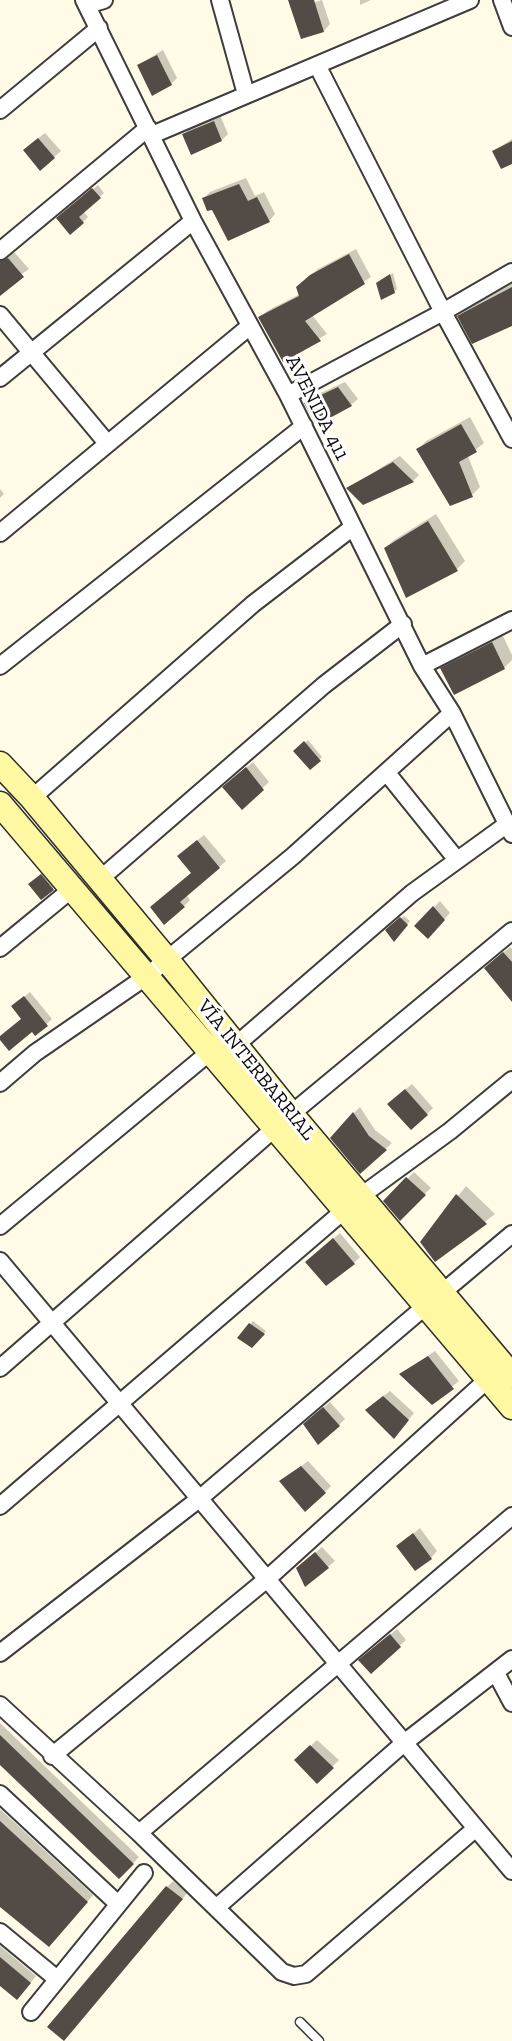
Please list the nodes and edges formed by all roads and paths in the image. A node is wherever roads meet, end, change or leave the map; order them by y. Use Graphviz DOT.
graph roads {
  1 [pos="104,0"];
  2 [pos="220,0"];
  3 [pos="470,0"];
  4 [pos="502,0"];
  5 [pos="85,3"];
  6 [pos="512,27"];
  7 [pos="99,28"];
  8 [pos="317,65"];
  9 [pos="246,94"];
  10 [pos="0,110"];
  11 [pos="150,131"];
  12 [pos="193,221"];
  13 [pos="0,251"];
  14 [pos="512,272"];
  15 [pos="443,312"];
  16 [pos="0,315"];
  17 [pos="250,326"];
  18 [pos="31,351"];
  19 [pos="0,378"];
  20 [pos="288,395"];
  21 [pos="304,426"];
  22 [pos="512,439"];
  23 [pos="107,443"];
  24 [pos="353,527"];
  25 [pos="0,533"];
  26 [pos="512,620"];
  27 [pos="403,624"];
  28 [pos="0,666"];
  29 [pos="422,666"];
  30 [pos="452,713"];
  31 [pos="0,764"];
  32 [pos="387,773"];
  33 [pos="32,798"];
  34 [pos="0,804"];
  35 [pos="509,830"];
  36 [pos="457,860"];
  37 [pos="99,880"];
  38 [pos="73,888"];
  39 [pos="512,931"];
  40 [pos="0,948"];
  41 [pos="167,960"];
  42 [pos="147,976"];
  43 [pos="236,1046"];
  44 [pos="211,1051"];
  45 [pos="512,1080"];
  46 [pos="0,1083"];
  47 [pos="283,1121"];
  48 [pos="353,1203"];
  49 [pos="0,1226"];
  50 [pos="512,1234"];
  51 [pos="0,1261"];
  52 [pos="435,1298"];
  53 [pos="53,1323"];
  54 [pos="0,1368"];
  55 [pos="504,1371"];
  56 [pos="122,1404"];
  57 [pos="512,1407"];
  58 [pos="199,1499"];
  59 [pos="0,1506"];
  60 [pos="512,1516"];
  61 [pos="267,1579"];
  62 [pos="0,1653"];
  63 [pos="512,1659"];
  64 [pos="338,1662"];
  65 [pos="496,1673"];
  66 [pos="512,1703"];
  67 [pos="0,1706"];
  68 [pos="404,1743"];
  69 [pos="52,1756"];
  70 [pos="0,1794"];
  71 [pos="475,1829"];
  72 [pos="138,1833"];
  73 [pos="512,1871"];
  74 [pos="144,1873"];
  75 [pos="117,1903"];
  76 [pos="217,1907"];
  77 [pos="0,1932"];
  78 [pos="57,1979"];
  79 [pos="30,2012"];
  80 [pos="300,2022"];
  81 [pos="319,2041"];
  1 -- 5 [label="street"];
  2 -- 9 [label="street"];
  3 -- 8 [label="street"];
  4 -- 6 [label="street"];
  5 -- 7 [label="street, AVENIDA 411"];
  7 -- 10 [label="street"];
  7 -- 11 [label="street, AVENIDA 411"];
  8 -- 9 [label="street"];
  8 -- 15 [label="street"];
  9 -- 11 [label="street"];
  11 -- 12 [label="street, AVENIDA 411"];
  11 -- 13 [label="street"];
  12 -- 17 [label="street, AVENIDA 411"];
  12 -- 18 [label="street"];
  14 -- 15 [label="street"];
  15 -- 20 [label="street"];
  15 -- 22 [label="street"];
  16 -- 18 [label="street"];
  17 -- 20 [label="street, AVENIDA 411"];
  17 -- 23 [label="street"];
  18 -- 19 [label="street"];
  18 -- 23 [label="street"];
  20 -- 21 [label="street, AVENIDA 411"];
  21 -- 24 [label="street, AVENIDA 411"];
  21 -- 28 [label="street"];
  23 -- 25 [label="street"];
  24 -- 27 [label="street, AVENIDA 411"];
  24 -- 33 [label="street"];
  26 -- 29 [label="street"];
  27 -- 29 [label="street, AVENIDA 411"];
  27 -- 37 [label="street"];
  29 -- 30 [label="street, AVENIDA 411"];
  30 -- 32 [label="street"];
  30 -- 35 [label="street, AVENIDA 411"];
  31 -- 33 [label="main road, VÍA INTERBARRIAL"];
  32 -- 36 [label="street"];
  32 -- 41 [label="street"];
  33 -- 37 [label="main road, VÍA INTERBARRIAL"];
  34 -- 38 [label="main road, VÍA INTERBARRIAL"];
  35 -- 36 [label="street"];
  36 -- 43 [label="street"];
  37 -- 41 [label="main road, VÍA INTERBARRIAL"];
  38 -- 40 [label="street"];
  38 -- 42 [label="main road, VÍA INTERBARRIAL"];
  39 -- 47 [label="street"];
  41 -- 42 [label="street"];
  41 -- 43 [label="main road, VÍA INTERBARRIAL"];
  42 -- 44 [label="main road, VÍA INTERBARRIAL"];
  42 -- 46 [label="street"];
  43 -- 47 [label="main road, VÍA INTERBARRIAL"];
  44 -- 47 [label="main road, VÍA INTERBARRIAL"];
  44 -- 49 [label="street"];
  45 -- 48 [label="street"];
  47 -- 48 [label="main road, VÍA INTERBARRIAL"];
  47 -- 53 [label="street"];
  48 -- 52 [label="main road, VÍA INTERBARRIAL"];
  48 -- 56 [label="street"];
  50 -- 52 [label="street"];
  51 -- 53 [label="street"];
  52 -- 55 [label="main road, VÍA INTERBARRIAL"];
  52 -- 58 [label="street"];
  53 -- 54 [label="street"];
  53 -- 56 [label="street"];
  55 -- 57 [label="main road, VÍA INTERBARRIAL"];
  55 -- 61 [label="street"];
  56 -- 58 [label="street"];
  56 -- 59 [label="street"];
  58 -- 61 [label="street"];
  58 -- 62 [label="street"];
  60 -- 64 [label="street"];
  61 -- 64 [label="street"];
  61 -- 69 [label="street"];
  63 -- 65 [label="street"];
  64 -- 68 [label="street"];
  64 -- 72 [label="street"];
  65 -- 66 [label="street"];
  65 -- 68 [label="street"];
  67 -- 69 [label="street"];
  68 -- 71 [label="street"];
  68 -- 76 [label="street"];
  69 -- 72 [label="street"];
  70 -- 75 [label="street"];
  71 -- 73 [label="street"];
  71 -- 76 [label="street"];
  72 -- 76 [label="street"];
  74 -- 75 [label="street"];
  75 -- 78 [label="street"];
  77 -- 78 [label="street"];
  78 -- 79 [label="street"];
  80 -- 81 [label="lane"];
}
